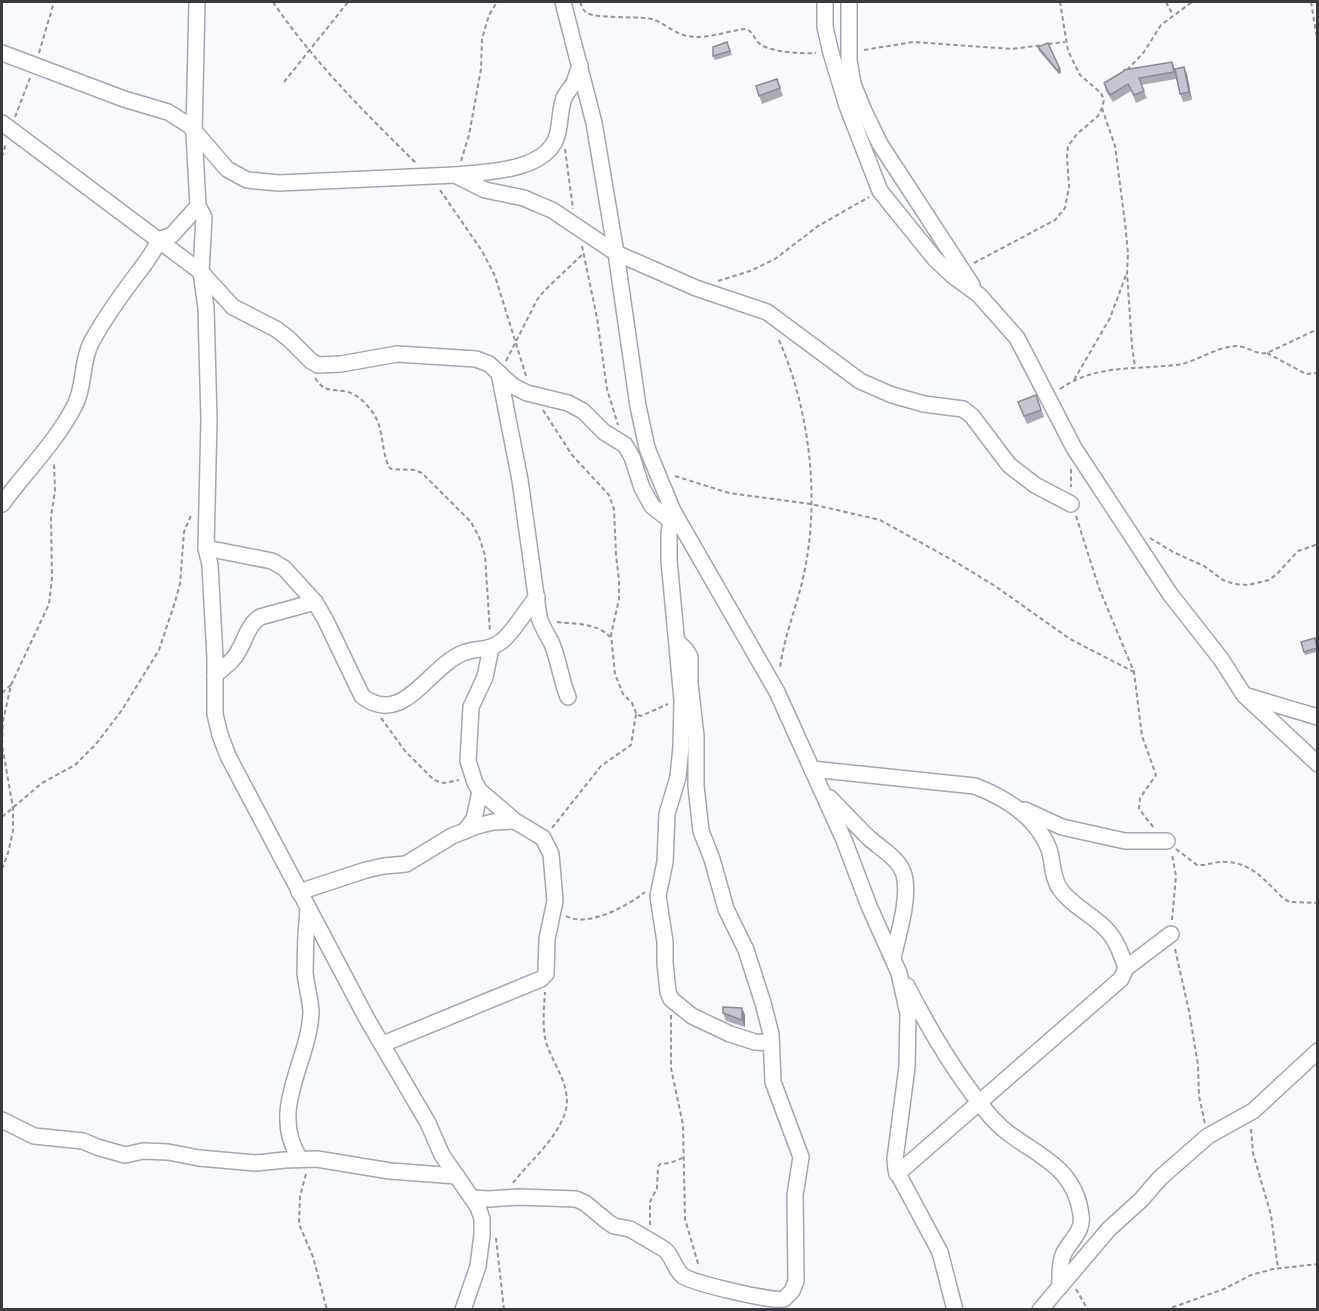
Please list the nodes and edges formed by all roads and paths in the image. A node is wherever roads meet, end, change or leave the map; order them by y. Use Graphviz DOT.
graph roads {
  1 [pos="54,2"];
  2 [pos="197,2"];
  3 [pos="273,2"];
  4 [pos="348,2"];
  5 [pos="497,2"];
  6 [pos="562,2"];
  7 [pos="580,2"];
  8 [pos="825,2"];
  9 [pos="849,2"];
  10 [pos="1060,2"];
  11 [pos="1166,2"];
  12 [pos="1192,2"];
  13 [pos="1311,2"];
  14 [pos="1173,15"];
  15 [pos="1065,42"];
  16 [pos="1317,44"];
  17 [pos="309,49"];
  18 [pos="849,52"];
  19 [pos="2,53"];
  20 [pos="831,53"];
  21 [pos="35,65"];
  22 [pos="580,65"];
  23 [pos="1123,73"];
  24 [pos="284,82"];
  25 [pos="1104,89"];
  26 [pos="1101,93"];
  27 [pos="1102,108"];
  28 [pos="6,126"];
  29 [pos="194,133"];
  30 [pos="565,146"];
  31 [pos="455,175"];
  32 [pos="430,177"];
  33 [pos="880,191"];
  34 [pos="198,206"];
  35 [pos="575,225"];
  36 [pos="159,240"];
  37 [pos="616,252"];
  38 [pos="584,253"];
  39 [pos="961,269"];
  40 [pos="201,272"];
  41 [pos="1127,273"];
  42 [pos="717,281"];
  43 [pos="979,295"];
  44 [pos="1317,329"];
  45 [pos="779,339"];
  46 [pos="516,342"];
  47 [pos="1267,353"];
  48 [pos="303,354"];
  49 [pos="1135,367"];
  50 [pos="499,373"];
  51 [pos="1317,373"];
  52 [pos="1073,381"];
  53 [pos="533,394"];
  54 [pos="1048,398"];
  55 [pos="54,439"];
  56 [pos="625,445"];
  57 [pos="1074,448"];
  58 [pos="656,470"];
  59 [pos="2,504"];
  60 [pos="811,504"];
  61 [pos="1071,504"];
  62 [pos="195,508"];
  63 [pos="672,516"];
  64 [pos="1148,537"];
  65 [pos="1317,544"];
  66 [pos="206,549"];
  67 [pos="537,597"];
  68 [pos="315,602"];
  69 [pos="539,617"];
  70 [pos="612,640"];
  71 [pos="677,641"];
  72 [pos="491,648"];
  73 [pos="1134,672"];
  74 [pos="215,675"];
  75 [pos="11,685"];
  76 [pos="777,692"];
  77 [pos="2,693"];
  78 [pos="1244,695"];
  79 [pos="568,697"];
  80 [pos="682,700"];
  81 [pos="371,703"];
  82 [pos="636,713"];
  83 [pos="1317,717"];
  84 [pos="1317,764"];
  85 [pos="812,769"];
  86 [pos="477,787"];
  87 [pos="821,790"];
  88 [pos="1016,806"];
  89 [pos="13,808"];
  90 [pos="2,817"];
  91 [pos="515,821"];
  92 [pos="465,831"];
  93 [pos="546,841"];
  94 [pos="1167,841"];
  95 [pos="2,869"];
  96 [pos="663,876"];
  97 [pos="298,892"];
  98 [pos="1317,903"];
  99 [pos="554,907"];
  100 [pos="308,908"];
  101 [pos="1171,934"];
  102 [pos="893,958"];
  103 [pos="1126,968"];
  104 [pos="899,973"];
  105 [pos="546,974"];
  106 [pos="671,999"];
  107 [pos="771,1043"];
  108 [pos="383,1044"];
  109 [pos="1317,1051"];
  110 [pos="980,1102"];
  111 [pos="1252,1111"];
  112 [pos="2,1120"];
  113 [pos="1208,1136"];
  114 [pos="685,1157"];
  115 [pos="304,1159"];
  116 [pos="897,1174"];
  117 [pos="457,1176"];
  118 [pos="472,1198"];
  119 [pos="500,1198"];
  120 [pos="643,1236"];
  121 [pos="496,1238"];
  122 [pos="1317,1264"];
  123 [pos="1278,1269"];
  124 [pos="700,1282"];
  125 [pos="1065,1282"];
  126 [pos="327,1310"];
  127 [pos="463,1310"];
  128 [pos="504,1310"];
  129 [pos="955,1310"];
  130 [pos="1040,1310"];
  131 [pos="1088,1310"];
  132 [pos="1165,1310"];
  1 -- 21 [label="path"];
  2 -- 29 [label="street"];
  3 -- 17 [label="path"];
  4 -- 17 [label="path"];
  5 -- 31 [label="path"];
  6 -- 22 [label="street"];
  7 -- 20 [label="path"];
  8 -- 20 [label="street"];
  9 -- 18 [label="street"];
  10 -- 15 [label="path"];
  11 -- 14 [label="path"];
  12 -- 14 [label="path"];
  13 -- 16 [label="path"];
  14 -- 23 [label="path"];
  15 -- 18 [label="path"];
  15 -- 26 [label="path"];
  17 -- 24 [label="path"];
  17 -- 32 [label="path"];
  18 -- 39 [label="street"];
  19 -- 21 [label="street"];
  20 -- 33 [label="street"];
  21 -- 28 [label="path"];
  21 -- 29 [label="street"];
  22 -- 31 [label="street"];
  22 -- 37 [label="street"];
  25 -- 26 [label="path"];
  26 -- 27 [label="path"];
  27 -- 39 [label="path"];
  27 -- 41 [label="path"];
  28 -- 36 [label="street"];
  29 -- 32 [label="street"];
  29 -- 34 [label="street"];
  30 -- 35 [label="path"];
  31 -- 32 [label="street"];
  31 -- 35 [label="street"];
  32 -- 46 [label="path"];
  33 -- 42 [label="path"];
  33 -- 43 [label="street"];
  34 -- 36 [label="street"];
  34 -- 40 [label="street"];
  35 -- 37 [label="street"];
  35 -- 38 [label="path"];
  36 -- 40 [label="street"];
  36 -- 55 [label="street"];
  37 -- 58 [label="street"];
  37 -- 61 [label="street"];
  38 -- 46 [label="path"];
  38 -- 56 [label="path"];
  39 -- 43 [label="street"];
  40 -- 48 [label="street"];
  40 -- 66 [label="street"];
  41 -- 49 [label="path"];
  41 -- 52 [label="path"];
  43 -- 54 [label="street"];
  44 -- 47 [label="path"];
  45 -- 60 [label="path"];
  46 -- 50 [label="path"];
  46 -- 53 [label="path"];
  47 -- 49 [label="path"];
  47 -- 51 [label="path"];
  48 -- 50 [label="street"];
  48 -- 72 [label="path"];
  49 -- 52 [label="path"];
  50 -- 53 [label="street"];
  50 -- 67 [label="street"];
  52 -- 54 [label="path"];
  53 -- 56 [label="street"];
  53 -- 70 [label="path"];
  54 -- 57 [label="street"];
  55 -- 59 [label="street"];
  55 -- 75 [label="path"];
  56 -- 63 [label="street"];
  57 -- 61 [label="path"];
  57 -- 78 [label="street"];
  58 -- 60 [label="path"];
  58 -- 63 [label="street"];
  60 -- 73 [label="path"];
  60 -- 76 [label="path"];
  61 -- 73 [label="path"];
  62 -- 89 [label="path"];
  63 -- 71 [label="street"];
  63 -- 76 [label="street"];
  64 -- 65 [label="path"];
  66 -- 68 [label="street"];
  66 -- 74 [label="street"];
  67 -- 69 [label="street"];
  67 -- 72 [label="street"];
  68 -- 74 [label="street"];
  68 -- 81 [label="street"];
  69 -- 70 [label="path"];
  69 -- 79 [label="street"];
  70 -- 82 [label="path"];
  71 -- 80 [label="street"];
  71 -- 107 [label="street"];
  72 -- 81 [label="street"];
  72 -- 86 [label="street"];
  73 -- 94 [label="path"];
  74 -- 97 [label="street"];
  75 -- 77 [label="path"];
  75 -- 89 [label="path"];
  76 -- 85 [label="street"];
  78 -- 83 [label="street"];
  78 -- 84 [label="street"];
  80 -- 82 [label="path"];
  80 -- 96 [label="street"];
  81 -- 86 [label="path"];
  82 -- 93 [label="path"];
  85 -- 87 [label="street"];
  85 -- 88 [label="street"];
  86 -- 91 [label="street"];
  86 -- 92 [label="street"];
  87 -- 102 [label="street"];
  87 -- 102 [label="street"];
  88 -- 94 [label="street"];
  88 -- 103 [label="street"];
  89 -- 90 [label="path"];
  89 -- 95 [label="path"];
  91 -- 92 [label="street"];
  91 -- 93 [label="street"];
  92 -- 97 [label="street"];
  93 -- 99 [label="street"];
  94 -- 98 [label="path"];
  94 -- 101 [label="path"];
  96 -- 99 [label="path"];
  96 -- 106 [label="street"];
  97 -- 100 [label="street"];
  99 -- 105 [label="street"];
  100 -- 108 [label="street"];
  100 -- 115 [label="street"];
  101 -- 103 [label="street"];
  101 -- 113 [label="path"];
  102 -- 104 [label="street"];
  103 -- 110 [label="street"];
  104 -- 110 [label="street"];
  104 -- 116 [label="street"];
  105 -- 108 [label="street"];
  105 -- 119 [label="path"];
  106 -- 107 [label="street"];
  106 -- 114 [label="path"];
  107 -- 124 [label="street"];
  108 -- 117 [label="street"];
  109 -- 111 [label="street"];
  110 -- 116 [label="street"];
  110 -- 125 [label="street"];
  111 -- 113 [label="street"];
  111 -- 123 [label="path"];
  112 -- 115 [label="street"];
  113 -- 125 [label="street"];
  114 -- 120 [label="path"];
  114 -- 124 [label="path"];
  115 -- 117 [label="street"];
  115 -- 126 [label="path"];
  116 -- 129 [label="street"];
  117 -- 118 [label="street"];
  118 -- 119 [label="street"];
  118 -- 127 [label="street"];
  119 -- 120 [label="street"];
  120 -- 124 [label="street"];
  121 -- 128 [label="path"];
  122 -- 123 [label="path"];
  123 -- 132 [label="path"];
  125 -- 130 [label="street"];
  125 -- 131 [label="path"];
}
